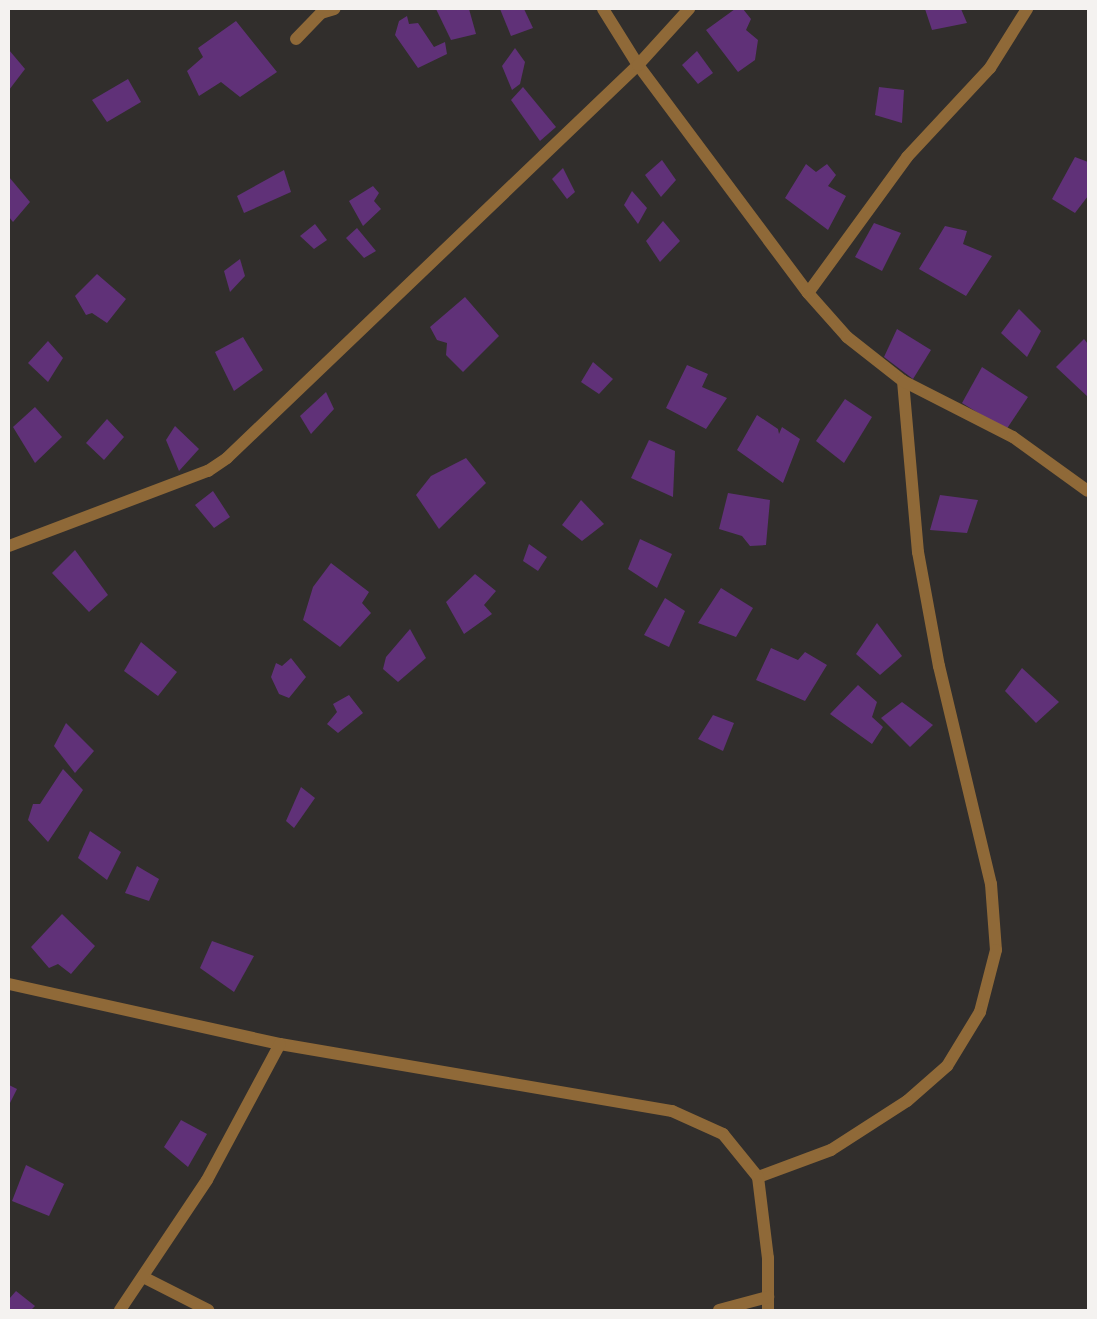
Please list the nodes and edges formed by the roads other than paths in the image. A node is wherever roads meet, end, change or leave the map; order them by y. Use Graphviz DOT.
graph roads {
  1 [pos="334,9"];
  2 [pos="603,9"];
  3 [pos="689,9"];
  4 [pos="1027,9"];
  5 [pos="296,39"];
  6 [pos="638,65"];
  7 [pos="808,293"];
  8 [pos="903,381"];
  9 [pos="1088,491"];
  10 [pos="9,546"];
  11 [pos="9,984"];
  12 [pos="280,1044"];
  13 [pos="758,1177"];
  14 [pos="144,1278"];
  15 [pos="768,1297"];
  16 [pos="120,1310"];
  17 [pos="208,1310"];
  18 [pos="718,1310"];
  19 [pos="768,1310"];
  1 -- 5 [label="street"];
  2 -- 6 [label="street"];
  3 -- 6 [label="street"];
  4 -- 7 [label="street"];
  6 -- 7 [label="street"];
  6 -- 10 [label="street"];
  7 -- 8 [label="street"];
  8 -- 9 [label="street"];
  8 -- 13 [label="street"];
  11 -- 12 [label="street"];
  12 -- 13 [label="street"];
  12 -- 14 [label="street"];
  13 -- 15 [label="street"];
  14 -- 16 [label="street"];
  14 -- 17 [label="street"];
  15 -- 18 [label="street"];
  15 -- 19 [label="street"];
}
